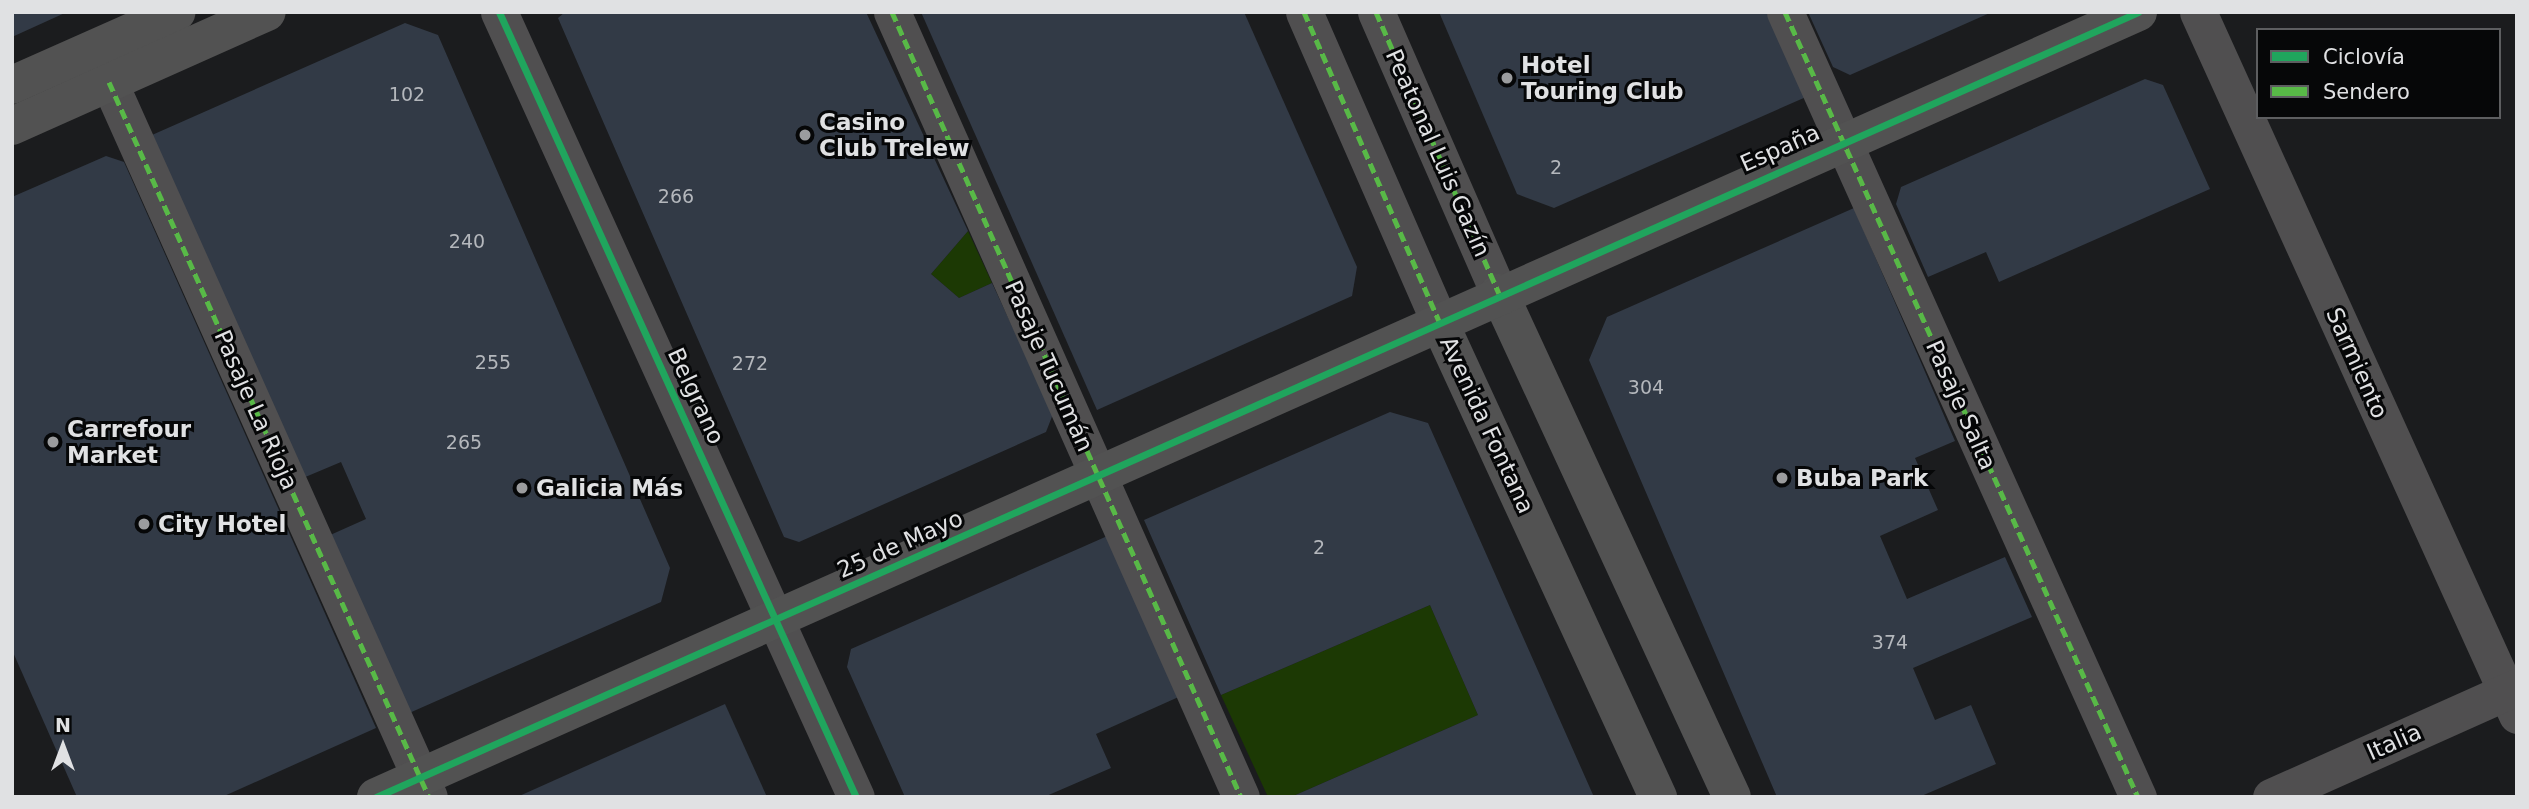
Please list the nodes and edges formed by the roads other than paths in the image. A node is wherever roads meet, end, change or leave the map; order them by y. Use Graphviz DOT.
graph roads {
  1 [pos="177,12"];
  2 [pos="267,12"];
  3 [pos="499,12"];
  4 [pos="892,12"];
  5 [pos="1304,12"];
  6 [pos="1376,12"];
  7 [pos="1785,12"];
  8 [pos="2138,12"];
  9 [pos="2198,12"];
  10 [pos="109,82"];
  11 [pos="12,85"];
  12 [pos="12,126"];
  13 [pos="1843,142"];
  14 [pos="1499,293"];
  15 [pos="1441,326"];
  16 [pos="1098,477"];
  17 [pos="777,619"];
  18 [pos="2513,698"];
  19 [pos="424,787"];
  20 [pos="376,797"];
  21 [pos="856,797"];
  22 [pos="1241,797"];
  23 [pos="1658,797"];
  24 [pos="1732,797"];
  25 [pos="2138,797"];
  26 [pos="2271,797"];
  1 -- 11 [label="street"];
  2 -- 10 [label="street"];
  3 -- 17 [label="street, Belgrano"];
  4 -- 16 [label="street, Pasaje Tucumán"];
  5 -- 15 [label="street, Avenida Fontana"];
  6 -- 14 [label="street, Peatonal Luis Gazín"];
  7 -- 13 [label="street, Pasaje Salta"];
  8 -- 13 [label="street, España"];
  9 -- 18 [label="street, Sarmiento"];
  10 -- 12 [label="street"];
  10 -- 19 [label="street, Pasaje La Rioja"];
  13 -- 14 [label="street, España"];
  13 -- 25 [label="street, Pasaje Salta"];
  14 -- 15 [label="street, España"];
  14 -- 24 [label="street"];
  15 -- 16 [label="street, 25 de Mayo"];
  15 -- 23 [label="street, Avenida Fontana"];
  16 -- 17 [label="street, 25 de Mayo"];
  16 -- 22 [label="street, Pasaje Tucumán"];
  17 -- 19 [label="street, 25 de Mayo"];
  17 -- 21 [label="street, Belgrano"];
  18 -- 26 [label="street, Italia"];
  19 -- 20 [label="street, 25 de Mayo"];
}
